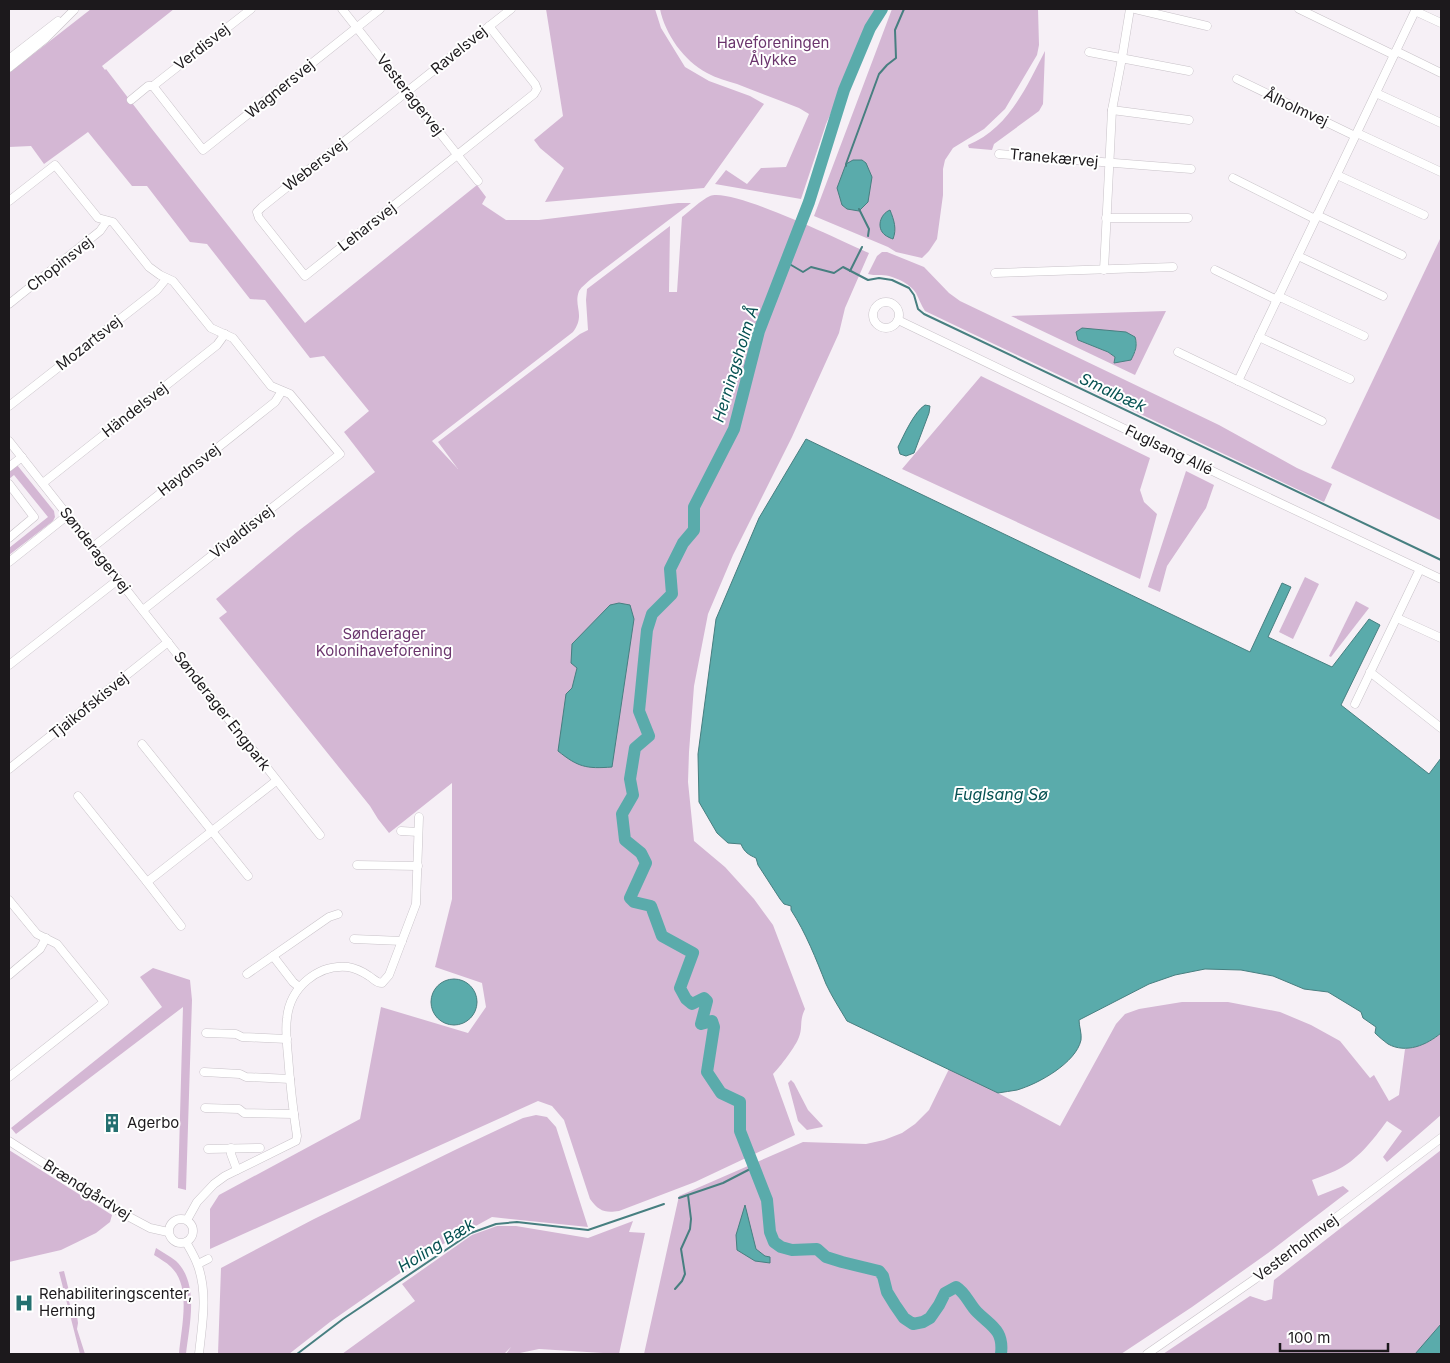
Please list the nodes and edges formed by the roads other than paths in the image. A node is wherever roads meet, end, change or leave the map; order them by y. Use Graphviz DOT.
graph roads {
  1 [pos="251,9"];
  2 [pos="342,9"];
  3 [pos="380,9"];
  4 [pos="511,9"];
  5 [pos="1130,9"];
  6 [pos="1135,9"];
  7 [pos="1300,9"];
  8 [pos="75,10"];
  9 [pos="1416,10"];
  10 [pos="1441,23"];
  11 [pos="489,26"];
  12 [pos="1207,26"];
  13 [pos="357,27"];
  14 [pos="1089,52"];
  15 [pos="1395,53"];
  16 [pos="1122,58"];
  17 [pos="9,59"];
  18 [pos="9,68"];
  19 [pos="1189,71"];
  20 [pos="1441,73"];
  21 [pos="1237,79"];
  22 [pos="153,86"];
  23 [pos="408,92"];
  24 [pos="1376,93"];
  25 [pos="131,100"];
  26 [pos="1112,110"];
  27 [pos="1189,120"];
  28 [pos="1441,123"];
  29 [pos="1356,134"];
  30 [pos="999,154"];
  31 [pos="458,155"];
  32 [pos="1108,163"];
  33 [pos="1190,170"];
  34 [pos="1441,172"];
  35 [pos="1337,175"];
  36 [pos="1233,178"];
  37 [pos="478,181"];
  38 [pos="9,201"];
  39 [pos="1424,215"];
  40 [pos="1316,217"];
  41 [pos="1106,218"];
  42 [pos="1188,218"];
  43 [pos="107,221"];
  44 [pos="283,247"];
  45 [pos="1402,255"];
  46 [pos="1298,256"];
  47 [pos="1174,267"];
  48 [pos="1104,270"];
  49 [pos="1215,270"];
  50 [pos="995,274"];
  51 [pos="166,279"];
  52 [pos="1383,296"];
  53 [pos="1278,298"];
  54 [pos="9,304"];
  55 [pos="898,320"];
  56 [pos="225,334"];
  57 [pos="1364,336"];
  58 [pos="1259,337"];
  59 [pos="1178,352"];
  60 [pos="1350,379"];
  61 [pos="1238,381"];
  62 [pos="282,390"];
  63 [pos="9,406"];
  64 [pos="1322,421"];
  65 [pos="9,441"];
  66 [pos="22,457"];
  67 [pos="9,467"];
  68 [pos="9,484"];
  69 [pos="43,484"];
  70 [pos="68,515"];
  71 [pos="9,538"];
  72 [pos="93,546"];
  73 [pos="9,562"];
  74 [pos="1420,569"];
  75 [pos="1441,578"];
  76 [pos="119,579"];
  77 [pos="143,610"];
  78 [pos="1396,618"];
  79 [pos="1441,638"];
  80 [pos="168,642"];
  81 [pos="9,665"];
  82 [pos="1370,672"];
  83 [pos="1355,704"];
  84 [pos="1441,728"];
  85 [pos="142,744"];
  86 [pos="9,769"];
  87 [pos="276,781"];
  88 [pos="78,796"];
  89 [pos="419,817"];
  90 [pos="213,831"];
  91 [pos="401,831"];
  92 [pos="418,832"];
  93 [pos="320,835"];
  94 [pos="356,865"];
  95 [pos="418,866"];
  96 [pos="248,876"];
  97 [pos="147,882"];
  98 [pos="9,900"];
  99 [pos="338,914"];
  100 [pos="181,926"];
  101 [pos="46,938"];
  102 [pos="354,939"];
  103 [pos="402,940"];
  104 [pos="274,956"];
  105 [pos="247,974"];
  106 [pos="9,975"];
  107 [pos="299,987"];
  108 [pos="206,1033"];
  109 [pos="287,1039"];
  110 [pos="204,1072"];
  111 [pos="9,1077"];
  112 [pos="290,1079"];
  113 [pos="205,1108"];
  114 [pos="294,1114"];
  115 [pos="1441,1138"];
  116 [pos="9,1141"];
  117 [pos="208,1148"];
  118 [pos="231,1148"];
  119 [pos="260,1148"];
  120 [pos="236,1170"];
  121 [pos="187,1220"];
  122 [pos="168,1232"];
  123 [pos="186,1242"];
  124 [pos="208,1259"];
  125 [pos="198,1264"];
  126 [pos="199,1354"];
  127 [pos="1147,1354"];
  1 -- 22 [label="street, Verdisvej"];
  2 -- 13 [label="street, Vesteragervej"];
  3 -- 13 [label="street, Wagnersvej"];
  4 -- 11 [label="street, Ravelsvej"];
  5 -- 16 [label="street, Tranekærvej"];
  6 -- 12 [label="street"];
  7 -- 15 [label="street"];
  8 -- 17 [label="street"];
  8 -- 18 [label="street"];
  9 -- 10 [label="street"];
  9 -- 15 [label="street"];
  11 -- 23 [label="street, Ravelsvej"];
  11 -- 31 [label="street"];
  13 -- 22 [label="street, Wagnersvej"];
  13 -- 23 [label="street, Vesteragervej"];
  14 -- 16 [label="street"];
  15 -- 20 [label="street"];
  15 -- 24 [label="street"];
  16 -- 19 [label="street"];
  16 -- 26 [label="street, Tranekærvej"];
  21 -- 29 [label="street, Ålholmvej"];
  22 -- 25 [label="street, Verdisvej"];
  23 -- 31 [label="street, Vesteragervej"];
  23 -- 44 [label="street, Webersvej"];
  24 -- 28 [label="street"];
  24 -- 29 [label="street"];
  26 -- 27 [label="street"];
  26 -- 32 [label="street, Tranekærvej"];
  29 -- 34 [label="street, Ålholmvej"];
  29 -- 35 [label="street"];
  30 -- 32 [label="street, Tranekærvej"];
  31 -- 37 [label="street, Vesteragervej"];
  31 -- 44 [label="street, Leharsvej"];
  32 -- 33 [label="street, Tranekærvej"];
  32 -- 41 [label="street, Tranekærvej"];
  35 -- 39 [label="street"];
  35 -- 40 [label="street"];
  36 -- 40 [label="street"];
  38 -- 43 [label="street"];
  40 -- 45 [label="street"];
  40 -- 46 [label="street"];
  41 -- 42 [label="street"];
  41 -- 48 [label="street, Tranekærvej"];
  43 -- 51 [label="street"];
  43 -- 54 [label="street, Chopinsvej"];
  46 -- 52 [label="street"];
  46 -- 53 [label="street"];
  47 -- 48 [label="street"];
  48 -- 50 [label="street"];
  49 -- 53 [label="street"];
  51 -- 56 [label="street"];
  51 -- 63 [label="street, Mozartsvej"];
  53 -- 57 [label="street"];
  53 -- 58 [label="street"];
  55 -- 74 [label="street, Fuglsang Allé"];
  56 -- 62 [label="street"];
  56 -- 69 [label="street, Händelsvej"];
  58 -- 60 [label="street"];
  58 -- 61 [label="street"];
  59 -- 61 [label="street"];
  61 -- 64 [label="street"];
  62 -- 72 [label="street, Haydnsvej"];
  62 -- 77 [label="street, Vivaldisvej"];
  65 -- 66 [label="street, Sønderagervej"];
  66 -- 67 [label="street"];
  66 -- 69 [label="street, Sønderagervej"];
  68 -- 71 [label="street, Sønderagervej"];
  69 -- 70 [label="street, Sønderagervej"];
  70 -- 72 [label="street, Sønderagervej"];
  70 -- 73 [label="street"];
  72 -- 76 [label="street, Sønderagervej"];
  74 -- 75 [label="street, Fuglsang Allé"];
  74 -- 78 [label="street"];
  76 -- 77 [label="street, Sønderagervej"];
  76 -- 81 [label="street"];
  77 -- 80 [label="street, Sønderagervej"];
  78 -- 79 [label="street"];
  78 -- 82 [label="street"];
  80 -- 86 [label="street, Tjaikofskisvej"];
  80 -- 87 [label="street, Sønderager Engpark"];
  82 -- 83 [label="street"];
  82 -- 84 [label="street"];
  85 -- 90 [label="street"];
  87 -- 90 [label="street, Sønderager Engpark"];
  87 -- 93 [label="street, Sønderager Engpark"];
  88 -- 97 [label="street"];
  89 -- 92 [label="street"];
  90 -- 96 [label="street"];
  90 -- 97 [label="street, Sønderager Engpark"];
  91 -- 92 [label="street"];
  92 -- 95 [label="street"];
  94 -- 95 [label="street"];
  95 -- 103 [label="street"];
  97 -- 100 [label="street"];
  98 -- 101 [label="street"];
  99 -- 104 [label="street"];
  101 -- 106 [label="street"];
  101 -- 111 [label="street"];
  102 -- 103 [label="street"];
  103 -- 107 [label="street"];
  104 -- 105 [label="street"];
  104 -- 107 [label="street"];
  107 -- 109 [label="street"];
  108 -- 109 [label="street"];
  109 -- 112 [label="street"];
  110 -- 112 [label="street"];
  112 -- 114 [label="street"];
  113 -- 114 [label="street"];
  114 -- 120 [label="street"];
  115 -- 127 [label="street, Vesterholmvej"];
  116 -- 122 [label="street, Brændgårdvej"];
  117 -- 118 [label="street"];
  118 -- 119 [label="street"];
  118 -- 120 [label="street"];
  120 -- 121 [label="street"];
  121 -- 122 [label="street"];
  121 -- 123 [label="street"];
  122 -- 123 [label="street"];
  123 -- 125 [label="street"];
  124 -- 125 [label="street"];
  125 -- 126 [label="street"];
}
